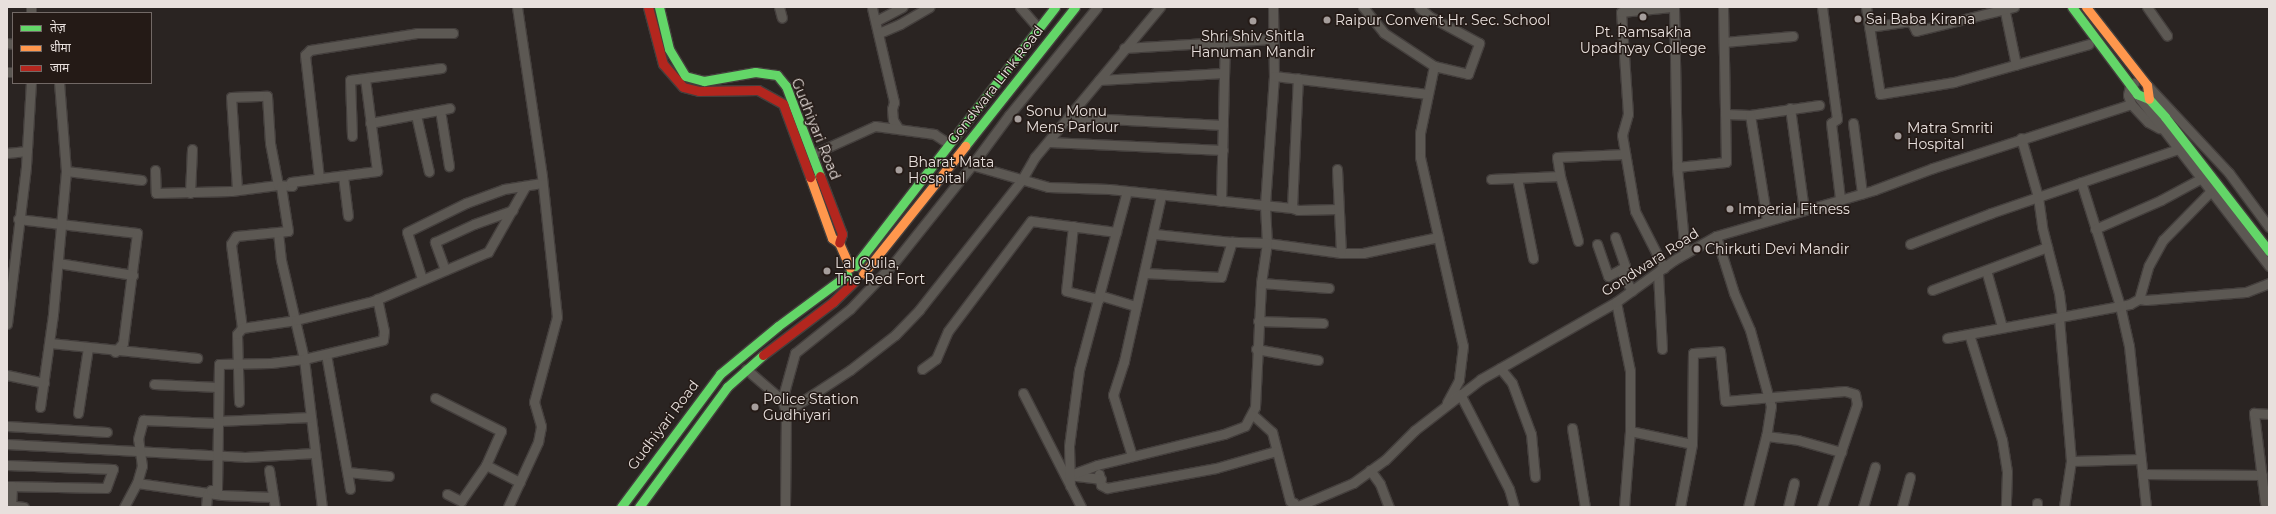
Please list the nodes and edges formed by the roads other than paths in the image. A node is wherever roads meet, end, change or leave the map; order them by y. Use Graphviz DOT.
graph roads {
  1 [pos="517,7"];
  2 [pos="648,7"];
  3 [pos="659,7"];
  4 [pos="779,7"];
  5 [pos="902,7"];
  6 [pos="930,7"];
  7 [pos="1020,7"];
  8 [pos="1055,7"];
  9 [pos="1075,7"];
  10 [pos="1097,7"];
  11 [pos="1160,7"];
  12 [pos="1273,7"];
  13 [pos="1363,7"];
  14 [pos="1419,7"];
  15 [pos="1673,7"];
  16 [pos="1723,7"];
  17 [pos="1822,7"];
  18 [pos="1866,7"];
  19 [pos="2014,7"];
  20 [pos="2072,7"];
  21 [pos="2086,7"];
  22 [pos="2147,7"];
  23 [pos="872,8"];
  24 [pos="2004,8"];
  25 [pos="782,18"];
  26 [pos="876,21"];
  27 [pos="1038,28"];
  28 [pos="1869,28"];
  29 [pos="453,33"];
  30 [pos="879,33"];
  31 [pos="1793,36"];
  32 [pos="2167,36"];
  33 [pos="1273,39"];
  34 [pos="1225,41"];
  35 [pos="1724,42"];
  36 [pos="2089,44"];
  37 [pos="1124,48"];
  38 [pos="669,49"];
  39 [pos="659,54"];
  40 [pos="2016,64"];
  41 [pos="1434,66"];
  42 [pos="441,68"];
  43 [pos="1224,73"];
  44 [pos="1274,76"];
  45 [pos="1298,78"];
  46 [pos="2141,78"];
  47 [pos="365,79"];
  48 [pos="1099,80"];
  49 [pos="31,84"];
  50 [pos="59,84"];
  51 [pos="2147,85"];
  52 [pos="2130,86"];
  53 [pos="1428,94"];
  54 [pos="2136,94"];
  55 [pos="2149,99"];
  56 [pos="2130,104"];
  57 [pos="1819,105"];
  58 [pos="450,108"];
  59 [pos="1790,108"];
  60 [pos="440,110"];
  61 [pos="1725,114"];
  62 [pos="416,115"];
  63 [pos="1750,115"];
  64 [pos="1069,117"];
  65 [pos="370,123"];
  66 [pos="1853,123"];
  67 [pos="1223,125"];
  68 [pos="898,128"];
  69 [pos="2161,129"];
  70 [pos="352,136"];
  71 [pos="2021,138"];
  72 [pos="1049,142"];
  73 [pos="948,143"];
  74 [pos="192,149"];
  75 [pos="2178,149"];
  76 [pos="1223,150"];
  77 [pos="27,151"];
  78 [pos="7,153"];
  79 [pos="813,154"];
  80 [pos="1625,154"];
  81 [pos="450,166"];
  82 [pos="972,166"];
  83 [pos="1677,167"];
  84 [pos="1337,169"];
  85 [pos="154,170"];
  86 [pos="66,172"];
  87 [pos="429,172"];
  88 [pos="342,176"];
  89 [pos="1560,176"];
  90 [pos="319,178"];
  91 [pos="1517,178"];
  92 [pos="2200,179"];
  93 [pos="141,180"];
  94 [pos="1490,180"];
  95 [pos="1021,181"];
  96 [pos="2080,182"];
  97 [pos="542,183"];
  98 [pos="279,186"];
  99 [pos="525,186"];
  100 [pos="237,189"];
  101 [pos="1127,191"];
  102 [pos="2210,192"];
  103 [pos="190,193"];
  104 [pos="1862,193"];
  105 [pos="1161,195"];
  106 [pos="2038,197"];
  107 [pos="1840,199"];
  108 [pos="1221,201"];
  109 [pos="1265,206"];
  110 [pos="1292,208"];
  111 [pos="1338,209"];
  112 [pos="513,210"];
  113 [pos="1804,210"];
  114 [pos="348,216"];
  115 [pos="18,219"];
  116 [pos="1767,220"];
  117 [pos="61,224"];
  118 [pos="1074,226"];
  119 [pos="2269,227"];
  120 [pos="2095,229"];
  121 [pos="278,232"];
  122 [pos="1116,232"];
  123 [pos="1154,234"];
  124 [pos="1716,236"];
  125 [pos="1438,237"];
  126 [pos="1615,237"];
  127 [pos="1578,241"];
  128 [pos="839,242"];
  129 [pos="1232,242"];
  130 [pos="1267,242"];
  131 [pos="1597,244"];
  132 [pos="1910,244"];
  133 [pos="2047,247"];
  134 [pos="2269,251"];
  135 [pos="1341,253"];
  136 [pos="1685,254"];
  137 [pos="1533,258"];
  138 [pos="58,263"];
  139 [pos="2269,266"];
  140 [pos="445,270"];
  141 [pos="851,270"];
  142 [pos="1620,270"];
  143 [pos="1661,270"];
  144 [pos="1986,270"];
  145 [pos="1144,273"];
  146 [pos="133,275"];
  147 [pos="422,279"];
  148 [pos="860,279"];
  149 [pos="1261,283"];
  150 [pos="2269,283"];
  151 [pos="871,288"];
  152 [pos="1329,288"];
  153 [pos="1932,290"];
  154 [pos="1632,291"];
  155 [pos="1099,297"];
  156 [pos="377,299"];
  157 [pos="2139,299"];
  158 [pos="1616,302"];
  159 [pos="1134,306"];
  160 [pos="2120,306"];
  161 [pos="7,310"];
  162 [pos="2062,316"];
  163 [pos="296,320"];
  164 [pos="1258,321"];
  165 [pos="7,324"];
  166 [pos="1323,324"];
  167 [pos="242,328"];
  168 [pos="2002,328"];
  169 [pos="1969,334"];
  170 [pos="1947,338"];
  171 [pos="50,343"];
  172 [pos="88,348"];
  173 [pos="1256,349"];
  174 [pos="1662,349"];
  175 [pos="115,352"];
  176 [pos="326,354"];
  177 [pos="197,358"];
  178 [pos="304,360"];
  179 [pos="1318,360"];
  180 [pos="240,363"];
  181 [pos="1500,368"];
  182 [pos="746,369"];
  183 [pos="922,369"];
  184 [pos="7,375"];
  185 [pos="44,383"];
  186 [pos="154,384"];
  187 [pos="218,387"];
  188 [pos="1023,394"];
  189 [pos="1460,394"];
  190 [pos="1769,396"];
  191 [pos="435,398"];
  192 [pos="782,400"];
  193 [pos="239,402"];
  194 [pos="1445,406"];
  195 [pos="40,407"];
  196 [pos="786,412"];
  197 [pos="78,413"];
  198 [pos="1252,414"];
  199 [pos="2269,414"];
  200 [pos="310,417"];
  201 [pos="217,422"];
  202 [pos="7,426"];
  203 [pos="1572,428"];
  204 [pos="1630,431"];
  205 [pos="107,432"];
  206 [pos="1766,436"];
  207 [pos="7,444"];
  208 [pos="1692,444"];
  209 [pos="1276,451"];
  210 [pos="139,452"];
  211 [pos="1841,452"];
  212 [pos="314,453"];
  213 [pos="217,456"];
  214 [pos="1132,456"];
  215 [pos="2141,459"];
  216 [pos="2072,461"];
  217 [pos="7,465"];
  218 [pos="486,465"];
  219 [pos="1097,465"];
  220 [pos="1875,467"];
  221 [pos="269,470"];
  222 [pos="1370,470"];
  223 [pos="347,472"];
  224 [pos="2143,474"];
  225 [pos="1070,475"];
  226 [pos="2262,475"];
  227 [pos="389,476"];
  228 [pos="1535,477"];
  229 [pos="1910,477"];
  230 [pos="1101,479"];
  231 [pos="520,482"];
  232 [pos="137,483"];
  233 [pos="1794,483"];
  234 [pos="10,486"];
  235 [pos="1070,486"];
  236 [pos="350,489"];
  237 [pos="209,493"];
  238 [pos="447,494"];
  239 [pos="272,497"];
  240 [pos="2265,503"];
  241 [pos="10,506"];
  242 [pos="24,507"];
  243 [pos="124,507"];
  244 [pos="206,507"];
  245 [pos="275,507"];
  246 [pos="322,507"];
  247 [pos="508,507"];
  248 [pos="620,507"];
  249 [pos="639,507"];
  250 [pos="785,507"];
  251 [pos="1081,507"];
  252 [pos="1292,507"];
  253 [pos="1296,507"];
  254 [pos="1389,507"];
  255 [pos="1514,507"];
  256 [pos="1585,507"];
  257 [pos="1624,507"];
  258 [pos="1680,507"];
  259 [pos="1748,507"];
  260 [pos="1788,507"];
  261 [pos="1822,507"];
  262 [pos="1863,507"];
  263 [pos="1902,507"];
  264 [pos="2006,507"];
  265 [pos="2064,507"];
  266 [pos="2146,507"];
  1 -- 97 [label="street"];
  2 -- 39 [label="street, Gudhiyari Road"];
  3 -- 38 [label="street, Gudhiyari Road"];
  4 -- 25 [label="street"];
  5 -- 26 [label="street"];
  6 -- 30 [label="street"];
  7 -- 27 [label="street"];
  8 -- 27 [label="street, Gondwara Link Road"];
  9 -- 148 [label="street, Gondwara Link Road"];
  10 -- 82 [label="street"];
  11 -- 37 [label="street"];
  12 -- 33 [label="street"];
  13 -- 41 [label="street"];
  14 -- 41 [label="street"];
  15 -- 80 [label="street"];
  15 -- 83 [label="street"];
  16 -- 35 [label="street"];
  17 -- 107 [label="street"];
  18 -- 28 [label="street"];
  19 -- 24 [label="street"];
  20 -- 52 [label="street"];
  21 -- 46 [label="street"];
  22 -- 32 [label="street"];
  23 -- 26 [label="street"];
  24 -- 28 [label="street"];
  24 -- 40 [label="street"];
  26 -- 30 [label="street"];
  27 -- 73 [label="street, Gondwara Link Road"];
  28 -- 40 [label="street"];
  29 -- 90 [label="street"];
  30 -- 68 [label="street"];
  31 -- 35 [label="street"];
  33 -- 34 [label="street"];
  33 -- 44 [label="street"];
  34 -- 37 [label="street"];
  34 -- 43 [label="street"];
  35 -- 61 [label="street"];
  36 -- 40 [label="street"];
  37 -- 48 [label="street"];
  38 -- 39 [label="street"];
  38 -- 79 [label="street, Gudhiyari Road"];
  39 -- 128 [label="street, Gudhiyari Road"];
  41 -- 53 [label="street"];
  42 -- 47 [label="street"];
  43 -- 48 [label="street"];
  43 -- 67 [label="street"];
  44 -- 45 [label="street"];
  44 -- 109 [label="street"];
  45 -- 53 [label="street"];
  45 -- 110 [label="street"];
  46 -- 51 [label="street"];
  46 -- 52 [label="street"];
  47 -- 65 [label="street"];
  47 -- 70 [label="street"];
  48 -- 64 [label="street"];
  49 -- 77 [label="street"];
  50 -- 86 [label="street"];
  51 -- 55 [label="street"];
  51 -- 119 [label="street"];
  52 -- 54 [label="street"];
  52 -- 56 [label="street"];
  53 -- 125 [label="street"];
  54 -- 55 [label="street"];
  54 -- 69 [label="street"];
  55 -- 134 [label="street"];
  56 -- 69 [label="street"];
  56 -- 71 [label="street, Gondwara Road"];
  57 -- 59 [label="street"];
  58 -- 60 [label="street"];
  59 -- 63 [label="street"];
  59 -- 113 [label="street"];
  60 -- 62 [label="street"];
  60 -- 81 [label="street"];
  61 -- 63 [label="street"];
  61 -- 83 [label="street"];
  62 -- 65 [label="street"];
  62 -- 87 [label="street"];
  63 -- 116 [label="street"];
  64 -- 67 [label="street"];
  64 -- 72 [label="street"];
  65 -- 88 [label="street"];
  66 -- 104 [label="street"];
  67 -- 76 [label="street"];
  68 -- 73 [label="street"];
  68 -- 79 [label="street"];
  69 -- 75 [label="street"];
  71 -- 104 [label="street, Gondwara Road"];
  71 -- 106 [label="street"];
  72 -- 76 [label="street"];
  72 -- 95 [label="street"];
  73 -- 141 [label="street, Gondwara Link Road"];
  74 -- 103 [label="street"];
  75 -- 92 [label="street"];
  75 -- 96 [label="street"];
  76 -- 108 [label="street"];
  77 -- 78 [label="street"];
  77 -- 115 [label="street"];
  79 -- 128 [label="street, Gudhiyari Road"];
  80 -- 89 [label="street"];
  80 -- 143 [label="street"];
  82 -- 95 [label="street"];
  82 -- 151 [label="street"];
  83 -- 136 [label="street"];
  84 -- 111 [label="street"];
  85 -- 103 [label="street"];
  86 -- 93 [label="street"];
  86 -- 117 [label="street"];
  88 -- 90 [label="street"];
  88 -- 114 [label="street"];
  89 -- 91 [label="street"];
  89 -- 127 [label="street"];
  90 -- 98 [label="street"];
  91 -- 94 [label="street"];
  91 -- 137 [label="street"];
  92 -- 102 [label="street"];
  92 -- 120 [label="street"];
  95 -- 101 [label="street"];
  95 -- 196 [label="street"];
  96 -- 106 [label="street"];
  96 -- 120 [label="street"];
  97 -- 99 [label="street"];
  97 -- 231 [label="street"];
  98 -- 100 [label="street"];
  98 -- 100 [label="street"];
  98 -- 121 [label="street"];
  99 -- 112 [label="street"];
  99 -- 147 [label="street"];
  100 -- 103 [label="street"];
  101 -- 105 [label="street"];
  101 -- 122 [label="street"];
  102 -- 139 [label="street"];
  102 -- 157 [label="street"];
  104 -- 107 [label="street, Gondwara Road"];
  105 -- 108 [label="street"];
  105 -- 123 [label="street"];
  106 -- 132 [label="street"];
  106 -- 133 [label="street"];
  107 -- 113 [label="street, Gondwara Road"];
  108 -- 109 [label="street"];
  109 -- 110 [label="street"];
  109 -- 130 [label="street"];
  110 -- 111 [label="street"];
  111 -- 135 [label="street"];
  112 -- 140 [label="street"];
  112 -- 140 [label="street"];
  113 -- 116 [label="street, Gondwara Road"];
  115 -- 117 [label="street"];
  115 -- 161 [label="street"];
  116 -- 124 [label="street, Gondwara Road"];
  117 -- 138 [label="street"];
  117 -- 146 [label="street"];
  118 -- 122 [label="street"];
  118 -- 155 [label="street"];
  118 -- 183 [label="street"];
  120 -- 160 [label="street"];
  121 -- 163 [label="street"];
  121 -- 167 [label="street"];
  122 -- 155 [label="street"];
  123 -- 129 [label="street"];
  123 -- 145 [label="street"];
  124 -- 136 [label="street, Gondwara Road"];
  124 -- 190 [label="street"];
  125 -- 135 [label="street"];
  125 -- 194 [label="street"];
  126 -- 142 [label="street"];
  128 -- 141 [label="street, Gudhiyari Road"];
  129 -- 130 [label="street"];
  129 -- 145 [label="street"];
  130 -- 135 [label="street"];
  130 -- 149 [label="street"];
  131 -- 142 [label="street"];
  133 -- 144 [label="street"];
  133 -- 162 [label="street"];
  136 -- 143 [label="street, Gondwara Road"];
  138 -- 146 [label="street"];
  138 -- 171 [label="street"];
  140 -- 147 [label="street"];
  141 -- 148 [label="street"];
  141 -- 148 [label="street"];
  141 -- 248 [label="street, Gudhiyari Road"];
  142 -- 154 [label="street"];
  143 -- 154 [label="street, Gondwara Road"];
  143 -- 174 [label="street"];
  144 -- 153 [label="street"];
  144 -- 168 [label="street"];
  145 -- 159 [label="street"];
  146 -- 175 [label="street"];
  147 -- 156 [label="street"];
  148 -- 151 [label="street"];
  148 -- 182 [label="street, Gudhiyari Road"];
  149 -- 152 [label="street"];
  149 -- 164 [label="street"];
  150 -- 157 [label="street"];
  151 -- 192 [label="street"];
  154 -- 158 [label="street, Gondwara Road"];
  155 -- 159 [label="street"];
  155 -- 225 [label="street"];
  156 -- 163 [label="street"];
  156 -- 176 [label="street"];
  157 -- 160 [label="street"];
  158 -- 181 [label="street, Gondwara Road"];
  158 -- 204 [label="street"];
  159 -- 214 [label="street"];
  160 -- 162 [label="street"];
  160 -- 215 [label="street"];
  161 -- 165 [label="street"];
  162 -- 168 [label="street"];
  162 -- 216 [label="street"];
  163 -- 167 [label="street"];
  163 -- 178 [label="street"];
  164 -- 166 [label="street"];
  164 -- 173 [label="street"];
  167 -- 180 [label="street"];
  168 -- 169 [label="street"];
  169 -- 170 [label="street"];
  169 -- 264 [label="street"];
  171 -- 172 [label="street"];
  171 -- 185 [label="street"];
  172 -- 175 [label="street"];
  172 -- 197 [label="street"];
  173 -- 179 [label="street"];
  173 -- 198 [label="street"];
  175 -- 177 [label="street"];
  176 -- 178 [label="street"];
  176 -- 223 [label="street"];
  178 -- 180 [label="street"];
  178 -- 200 [label="street"];
  180 -- 187 [label="street"];
  180 -- 193 [label="street"];
  181 -- 189 [label="street, Gondwara Road"];
  181 -- 228 [label="street"];
  182 -- 192 [label="street"];
  182 -- 249 [label="street, Gudhiyari Road"];
  184 -- 185 [label="street"];
  185 -- 195 [label="street"];
  186 -- 187 [label="street"];
  187 -- 201 [label="street"];
  188 -- 235 [label="street"];
  189 -- 194 [label="street, Gondwara Road"];
  189 -- 255 [label="street"];
  190 -- 206 [label="street"];
  190 -- 208 [label="street"];
  190 -- 211 [label="street"];
  191 -- 218 [label="street"];
  192 -- 196 [label="street"];
  194 -- 222 [label="street, Gondwara Road"];
  196 -- 250 [label="street"];
  198 -- 209 [label="street"];
  198 -- 214 [label="street"];
  199 -- 226 [label="street"];
  200 -- 201 [label="street"];
  200 -- 212 [label="street"];
  201 -- 210 [label="street"];
  201 -- 213 [label="street"];
  202 -- 205 [label="street"];
  203 -- 256 [label="street"];
  204 -- 208 [label="street"];
  204 -- 257 [label="street"];
  206 -- 211 [label="street"];
  206 -- 259 [label="street"];
  207 -- 210 [label="street"];
  208 -- 258 [label="street"];
  209 -- 230 [label="street"];
  209 -- 252 [label="street"];
  210 -- 213 [label="street"];
  210 -- 232 [label="street"];
  211 -- 261 [label="street"];
  212 -- 213 [label="street"];
  212 -- 246 [label="street"];
  213 -- 237 [label="street"];
  214 -- 219 [label="street"];
  215 -- 216 [label="street"];
  215 -- 224 [label="street"];
  216 -- 265 [label="street"];
  217 -- 234 [label="street"];
  218 -- 231 [label="street"];
  218 -- 238 [label="street"];
  219 -- 225 [label="street"];
  219 -- 230 [label="street"];
  220 -- 262 [label="street"];
  221 -- 239 [label="street"];
  222 -- 253 [label="street, Gondwara Road"];
  222 -- 254 [label="street"];
  223 -- 227 [label="street"];
  223 -- 236 [label="street"];
  224 -- 226 [label="street"];
  224 -- 266 [label="street"];
  225 -- 230 [label="street"];
  225 -- 235 [label="street"];
  226 -- 240 [label="street"];
  229 -- 263 [label="street"];
  231 -- 247 [label="street"];
  232 -- 237 [label="street"];
  232 -- 243 [label="street"];
  233 -- 260 [label="street"];
  234 -- 241 [label="street"];
  235 -- 251 [label="street"];
  237 -- 239 [label="street"];
  237 -- 244 [label="street"];
  239 -- 245 [label="street"];
  241 -- 242 [label="street"];
}
